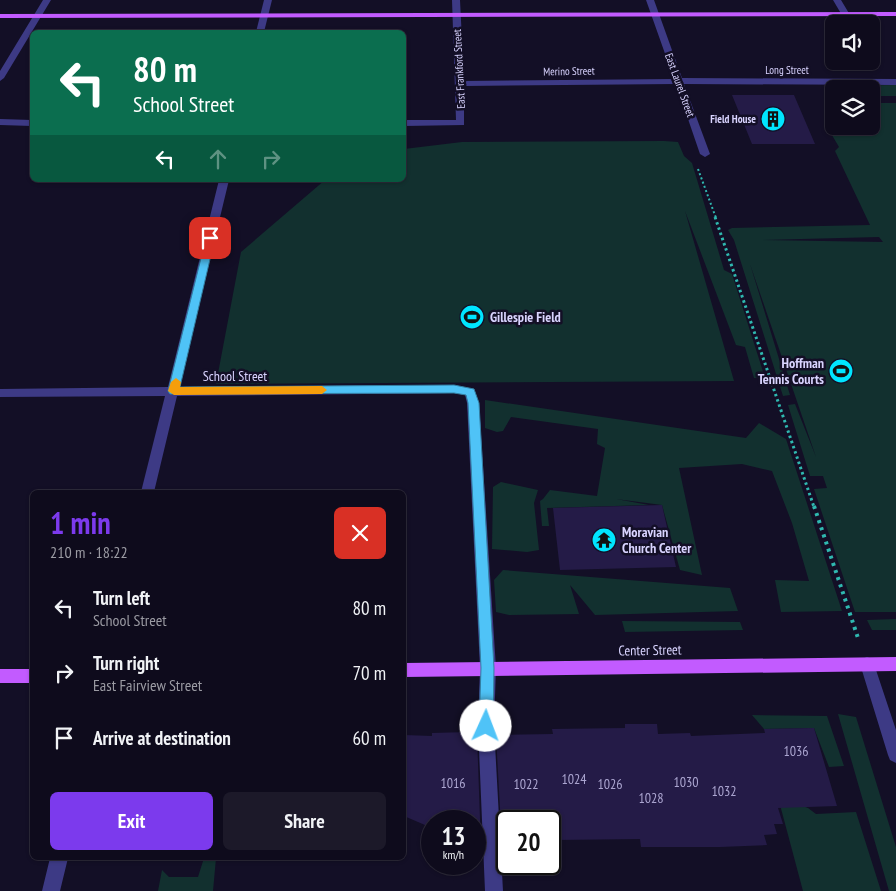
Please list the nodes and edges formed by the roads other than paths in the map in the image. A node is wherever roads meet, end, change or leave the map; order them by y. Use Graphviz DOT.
graph roads {
  1 [pos="47,0"];
  2 [pos="268,0"];
  3 [pos="456,0"];
  4 [pos="650,0"];
  5 [pos="837,0"];
  6 [pos="896,14"];
  7 [pos="825,15"];
  8 [pos="846,15"];
  9 [pos="0,16"];
  10 [pos="37,16"];
  11 [pos="264,16"];
  12 [pos="456,16"];
  13 [pos="655,16"];
  14 [pos="260,30"];
  15 [pos="0,78"];
  16 [pos="678,81"];
  17 [pos="896,82"];
  18 [pos="460,84"];
  19 [pos="0,122"];
  20 [pos="30,122"];
  21 [pos="406,123"];
  22 [pos="705,154"];
  23 [pos="224,182"];
  24 [pos="174,391"];
  25 [pos="0,394"];
  26 [pos="149,490"];
  27 [pos="867,664"];
  28 [pos="896,664"];
  29 [pos="488,668"];
  30 [pos="406,670"];
  31 [pos="0,676"];
  32 [pos="30,676"];
  33 [pos="896,755"];
  34 [pos="58,860"];
  35 [pos="50,891"];
  36 [pos="494,891"];
  1 -- 10 [label="street"];
  2 -- 11 [label="street"];
  3 -- 12 [label="street, East Frankford Street"];
  4 -- 13 [label="street, East Laurel Street"];
  5 -- 8 [label="street"];
  6 -- 8 [label="main road"];
  7 -- 13 [label="main road"];
  9 -- 10 [label="main road"];
  10 -- 11 [label="main road"];
  10 -- 15 [label="street"];
  11 -- 12 [label="main road"];
  11 -- 14 [label="street"];
  12 -- 13 [label="main road"];
  12 -- 18 [label="street, East Frankford Street"];
  13 -- 16 [label="street, East Laurel Street"];
  16 -- 17 [label="street, Long Street"];
  16 -- 18 [label="street, Merino Street"];
  16 -- 22 [label="street, East Laurel Street"];
  18 -- 21 [label="street, East Frankford Street"];
  19 -- 20 [label="street"];
  23 -- 24 [label="street"];
  24 -- 25 [label="street, School Street"];
  24 -- 26 [label="street"];
  24 -- 29 [label="street, School Street"];
  27 -- 28 [label="main road, Center Street"];
  27 -- 29 [label="main road, Center Street"];
  27 -- 33 [label="street"];
  29 -- 30 [label="main road, Center Street"];
  29 -- 36 [label="street"];
  31 -- 32 [label="main road"];
  34 -- 35 [label="street"];
}
